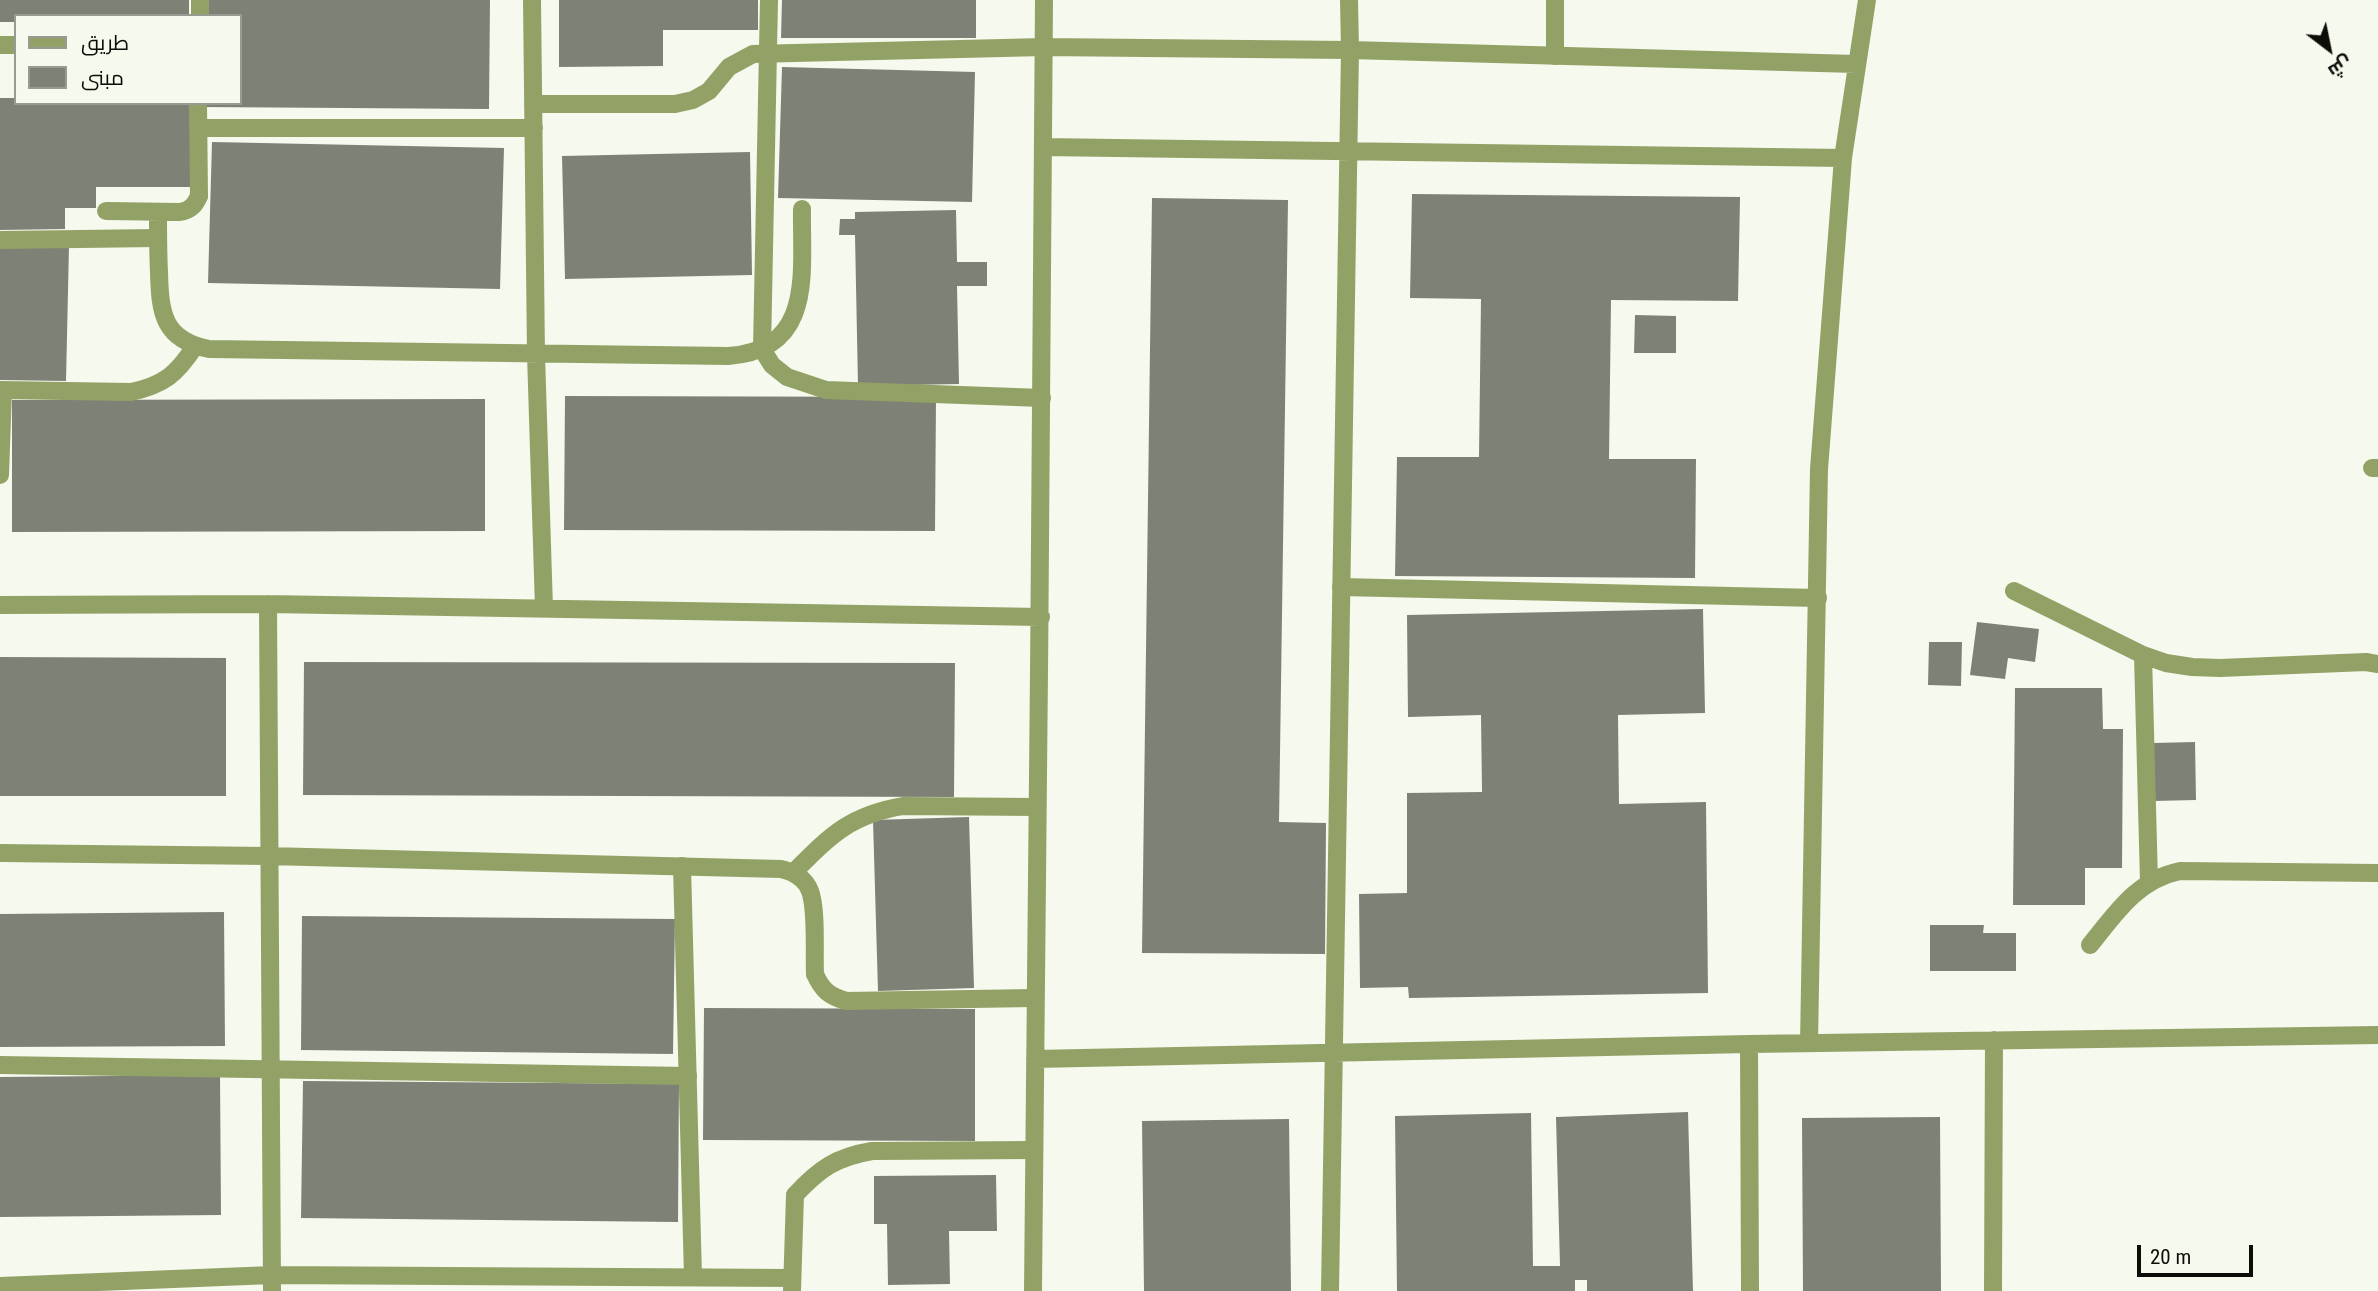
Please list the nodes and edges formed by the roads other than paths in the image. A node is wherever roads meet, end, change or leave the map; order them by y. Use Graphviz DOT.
graph roads {
  1 [pos="532,0"];
  2 [pos="769,0"];
  3 [pos="1044,0"];
  4 [pos="1349,0"];
  5 [pos="1555,0"];
  6 [pos="1867,0"];
  7 [pos="1044,47"];
  8 [pos="1350,50"];
  9 [pos="768,54"];
  10 [pos="1555,56"];
  11 [pos="1856,64"];
  12 [pos="533,104"];
  13 [pos="198,105"];
  14 [pos="198,128"];
  15 [pos="534,128"];
  16 [pos="1043,147"];
  17 [pos="1348,150"];
  18 [pos="1843,158"];
  19 [pos="802,209"];
  20 [pos="106,211"];
  21 [pos="158,212"];
  22 [pos="158,238"];
  23 [pos="0,240"];
  24 [pos="195,346"];
  25 [pos="762,349"];
  26 [pos="536,355"];
  27 [pos="1,390"];
  28 [pos="1042,398"];
  29 [pos="0,475"];
  30 [pos="1341,587"];
  31 [pos="2014,591"];
  32 [pos="1818,597"];
  33 [pos="268,604"];
  34 [pos="0,605"];
  35 [pos="544,608"];
  36 [pos="1041,617"];
  37 [pos="2143,655"];
  38 [pos="2378,664"];
  39 [pos="1037,807"];
  40 [pos="0,853"];
  41 [pos="268,856"];
  42 [pos="682,866"];
  43 [pos="794,872"];
  44 [pos="2378,873"];
  45 [pos="2149,881"];
  46 [pos="2090,945"];
  47 [pos="1034,999"];
  48 [pos="2378,1035"];
  49 [pos="1994,1040"];
  50 [pos="1809,1043"];
  51 [pos="1749,1044"];
  52 [pos="1334,1052"];
  53 [pos="1034,1059"];
  54 [pos="0,1065"];
  55 [pos="271,1069"];
  56 [pos="688,1076"];
  57 [pos="1034,1150"];
  58 [pos="693,1278"];
  59 [pos="272,1283"];
  60 [pos="792,1285"];
  61 [pos="0,1286"];
  62 [pos="1033,1291"];
  63 [pos="1330,1291"];
  64 [pos="1751,1291"];
  65 [pos="1993,1291"];
  1 -- 12 [label="street"];
  2 -- 9 [label="street"];
  3 -- 7 [label="street"];
  4 -- 8 [label="street"];
  5 -- 10 [label="street"];
  6 -- 11 [label="street"];
  7 -- 8 [label="street"];
  7 -- 9 [label="street"];
  7 -- 16 [label="street"];
  8 -- 10 [label="street"];
  8 -- 17 [label="street"];
  9 -- 12 [label="street"];
  9 -- 25 [label="street"];
  10 -- 11 [label="street"];
  11 -- 18 [label="street"];
  12 -- 15 [label="street"];
  13 -- 14 [label="street"];
  14 -- 15 [label="street"];
  14 -- 21 [label="street"];
  15 -- 26 [label="street"];
  16 -- 17 [label="street"];
  16 -- 28 [label="street"];
  17 -- 18 [label="street"];
  17 -- 30 [label="street"];
  18 -- 32 [label="street"];
  19 -- 25 [label="street"];
  20 -- 21 [label="street"];
  21 -- 22 [label="street"];
  22 -- 23 [label="street"];
  22 -- 24 [label="street"];
  24 -- 26 [label="street"];
  24 -- 27 [label="street"];
  25 -- 26 [label="street"];
  25 -- 28 [label="street"];
  26 -- 35 [label="street"];
  27 -- 29 [label="street"];
  28 -- 36 [label="street"];
  30 -- 32 [label="street"];
  30 -- 52 [label="street"];
  31 -- 37 [label="street"];
  32 -- 50 [label="street"];
  33 -- 34 [label="street"];
  33 -- 35 [label="street"];
  33 -- 41 [label="street"];
  35 -- 36 [label="street"];
  36 -- 39 [label="street"];
  37 -- 38 [label="street"];
  37 -- 45 [label="street"];
  39 -- 43 [label="street"];
  39 -- 47 [label="street"];
  40 -- 41 [label="street"];
  41 -- 42 [label="street"];
  41 -- 55 [label="street"];
  42 -- 43 [label="street"];
  42 -- 56 [label="street"];
  43 -- 47 [label="street"];
  44 -- 45 [label="street"];
  45 -- 46 [label="street"];
  47 -- 53 [label="street"];
  48 -- 49 [label="street"];
  49 -- 50 [label="street"];
  49 -- 65 [label="street"];
  50 -- 51 [label="street"];
  51 -- 52 [label="street"];
  51 -- 64 [label="street"];
  52 -- 53 [label="street"];
  52 -- 63 [label="street"];
  53 -- 57 [label="street"];
  54 -- 55 [label="street"];
  55 -- 56 [label="street"];
  55 -- 59 [label="street"];
  56 -- 58 [label="street"];
  57 -- 60 [label="street"];
  57 -- 62 [label="street"];
  58 -- 59 [label="street"];
  58 -- 60 [label="street"];
  59 -- 61 [label="street"];
}
